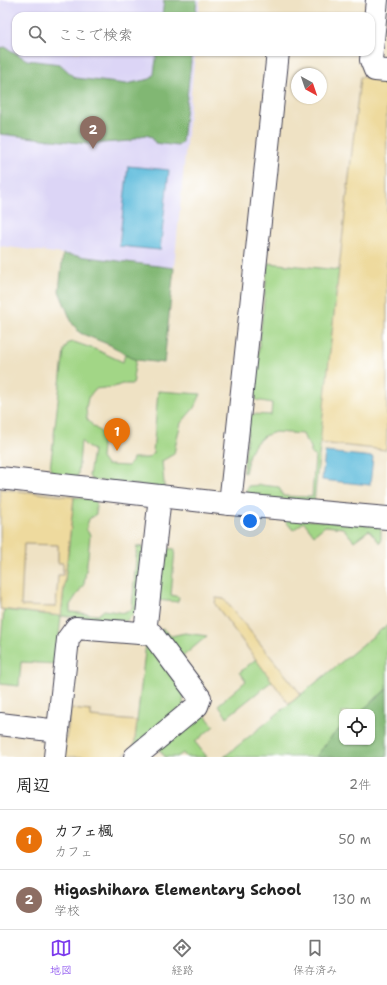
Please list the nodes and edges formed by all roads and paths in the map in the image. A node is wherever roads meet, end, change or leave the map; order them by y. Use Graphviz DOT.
graph roads {
  1 [pos="377,0"];
  2 [pos="375,20"];
  3 [pos="278,56"];
  4 [pos="371,56"];
  5 [pos="387,71"];
  6 [pos="0,478"];
  7 [pos="160,496"];
  8 [pos="230,504"];
  9 [pos="387,514"];
  10 [pos="387,518"];
  11 [pos="145,633"];
  12 [pos="0,724"];
  13 [pos="58,731"];
  14 [pos="55,757"];
  15 [pos="135,757"];
  1 -- 2 [label="street"];
  3 -- 8 [label="street"];
  4 -- 5 [label="street"];
  6 -- 7 [label="street"];
  7 -- 8 [label="street"];
  7 -- 11 [label="street"];
  8 -- 10 [label="street"];
  9 -- 10 [label="street"];
  11 -- 13 [label="street"];
  11 -- 15 [label="street"];
  12 -- 13 [label="street"];
  13 -- 14 [label="street"];
}
